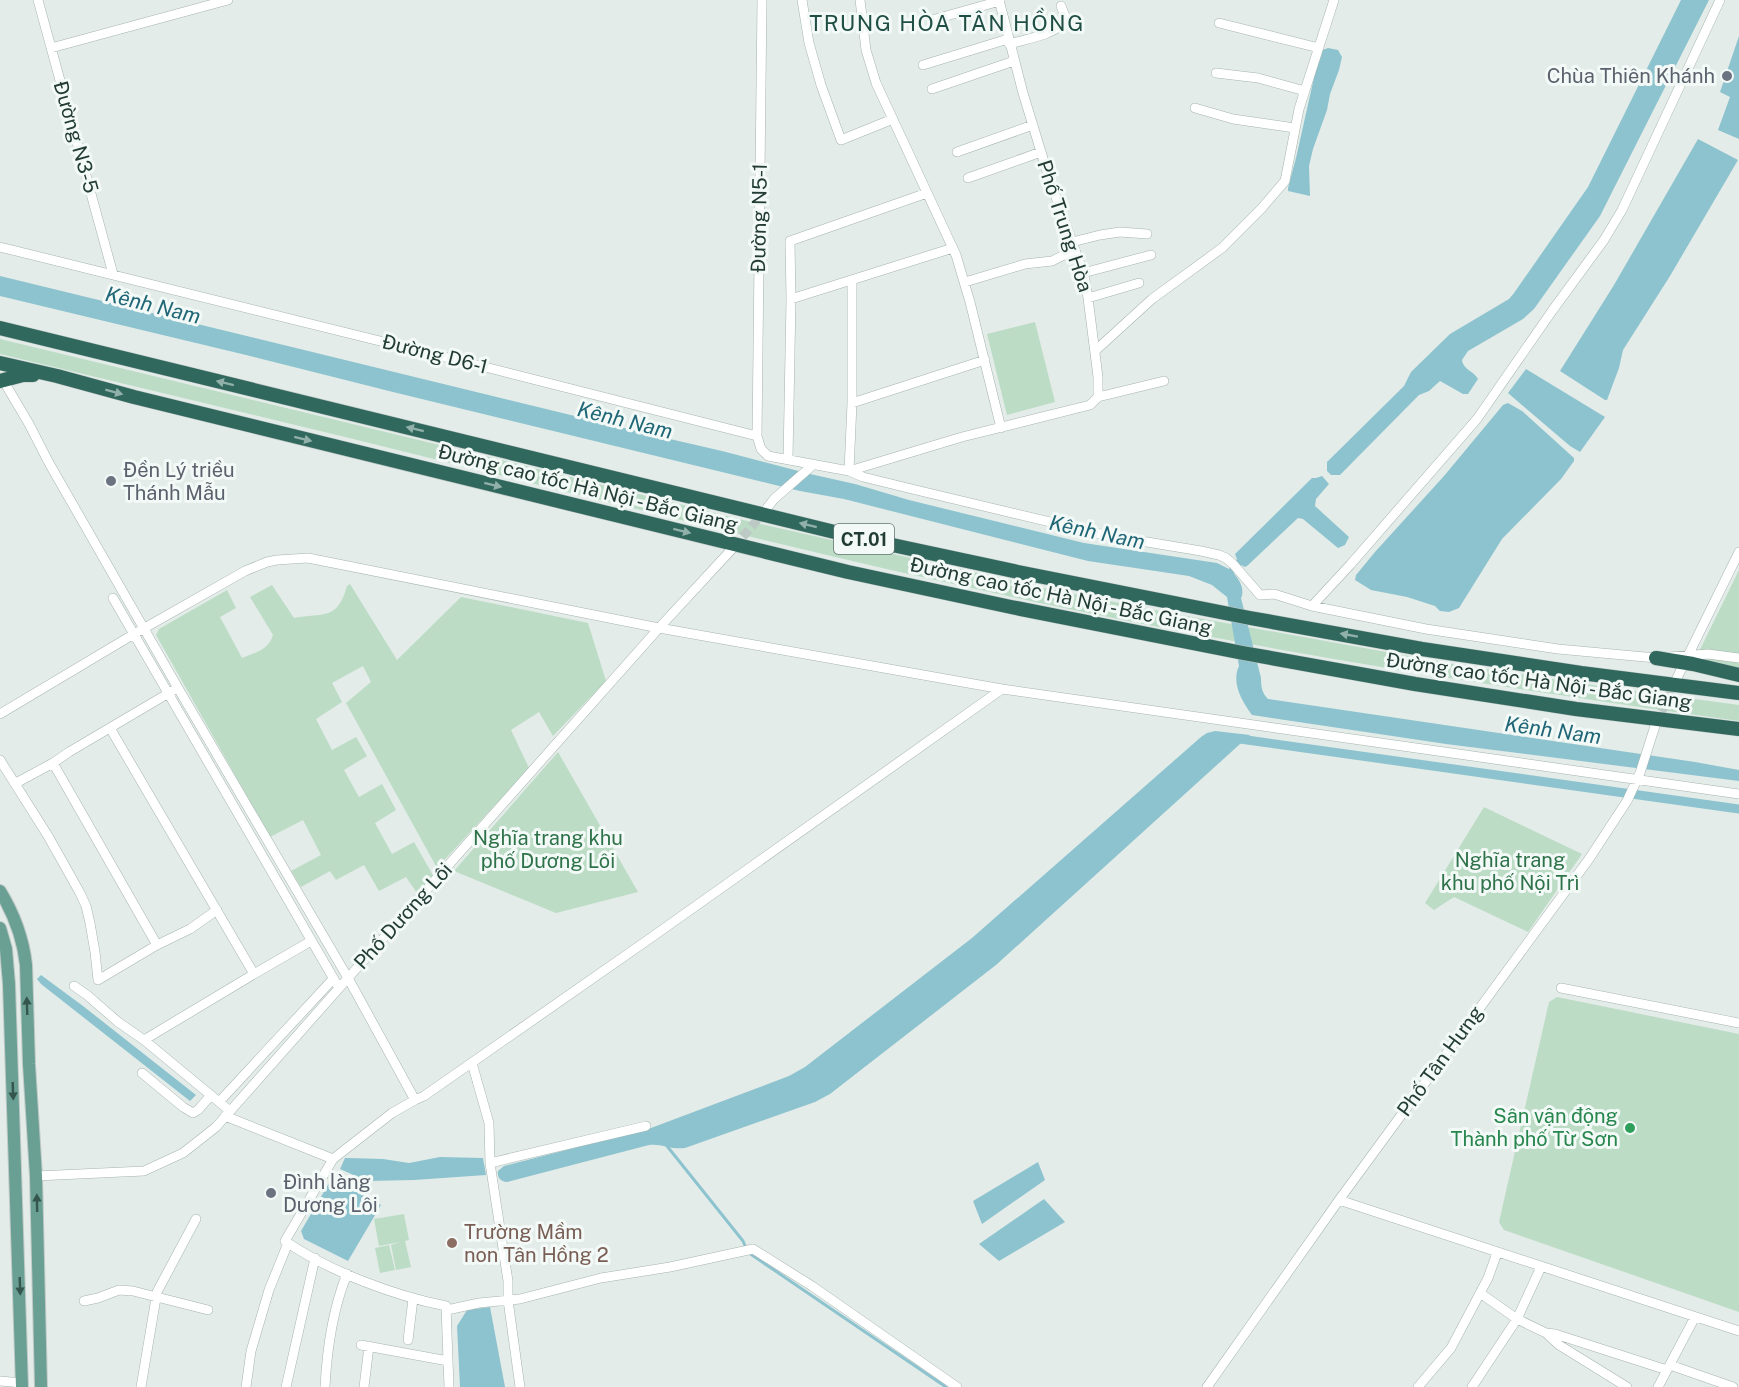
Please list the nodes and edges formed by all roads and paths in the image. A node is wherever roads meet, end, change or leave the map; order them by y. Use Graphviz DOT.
graph roads {
  1 [pos="38,0"];
  2 [pos="228,0"];
  3 [pos="762,0"];
  4 [pos="802,0"];
  5 [pos="860,0"];
  6 [pos="1333,0"];
  7 [pos="1720,0"];
  8 [pos="1000,1"];
  9 [pos="1061,6"];
  10 [pos="932,20"];
  11 [pos="1219,23"];
  12 [pos="1009,42"];
  13 [pos="51,48"];
  14 [pos="1319,48"];
  15 [pos="1014,61"];
  16 [pos="923,65"];
  17 [pos="1216,73"];
  18 [pos="932,89"];
  19 [pos="1305,91"];
  20 [pos="1195,108"];
  21 [pos="893,119"];
  22 [pos="1033,125"];
  23 [pos="1296,128"];
  24 [pos="1041,152"];
  25 [pos="957,153"];
  26 [pos="968,178"];
  27 [pos="927,193"];
  28 [pos="1147,234"];
  29 [pos="1073,246"];
  30 [pos="0,247"];
  31 [pos="953,248"];
  32 [pos="1151,255"];
  33 [pos="1083,273"];
  34 [pos="113,274"];
  35 [pos="852,280"];
  36 [pos="965,282"];
  37 [pos="1139,283"];
  38 [pos="1088,298"];
  39 [pos="791,299"];
  40 [pos="0,328"];
  41 [pos="1095,351"];
  42 [pos="985,360"];
  43 [pos="0,363"];
  44 [pos="57,376"];
  45 [pos="2,381"];
  46 [pos="1164,381"];
  47 [pos="1098,397"];
  48 [pos="852,403"];
  49 [pos="1001,428"];
  50 [pos="757,436"];
  51 [pos="788,459"];
  52 [pos="814,464"];
  53 [pos="849,471"];
  54 [pos="767,508"];
  55 [pos="732,549"];
  56 [pos="1739,552"];
  57 [pos="113,598"];
  58 [pos="1312,606"];
  59 [pos="144,628"];
  60 [pos="659,628"];
  61 [pos="134,634"];
  62 [pos="1656,658"];
  63 [pos="1739,658"];
  64 [pos="1687,659"];
  65 [pos="1739,675"];
  66 [pos="1675,682"];
  67 [pos="178,688"];
  68 [pos="1002,689"];
  69 [pos="1739,693"];
  70 [pos="169,694"];
  71 [pos="0,714"];
  72 [pos="1655,726"];
  73 [pos="110,728"];
  74 [pos="1739,729"];
  75 [pos="0,760"];
  76 [pos="53,763"];
  77 [pos="1637,779"];
  78 [pos="16,783"];
  79 [pos="1739,794"];
  80 [pos="0,891"];
  81 [pos="217,910"];
  82 [pos="0,928"];
  83 [pos="311,941"];
  84 [pos="157,945"];
  85 [pos="254,974"];
  86 [pos="348,978"];
  87 [pos="333,979"];
  88 [pos="98,980"];
  89 [pos="74,986"];
  90 [pos="339,988"];
  91 [pos="1561,988"];
  92 [pos="87,995"];
  93 [pos="1739,1023"];
  94 [pos="144,1040"];
  95 [pos="472,1063"];
  96 [pos="29,1064"];
  97 [pos="12,1065"];
  98 [pos="142,1072"];
  99 [pos="211,1095"];
  100 [pos="415,1100"];
  101 [pos="219,1102"];
  102 [pos="227,1114"];
  103 [pos="646,1126"];
  104 [pos="333,1159"];
  105 [pos="490,1163"];
  106 [pos="36,1176"];
  107 [pos="1339,1200"];
  108 [pos="196,1219"];
  109 [pos="288,1243"];
  110 [pos="1497,1252"];
  111 [pos="315,1258"];
  112 [pos="1541,1267"];
  113 [pos="347,1274"];
  114 [pos="1480,1293"];
  115 [pos="156,1297"];
  116 [pos="413,1299"];
  117 [pos="84,1300"];
  118 [pos="508,1300"];
  119 [pos="208,1310"];
  120 [pos="447,1310"];
  121 [pos="1695,1317"];
  122 [pos="1517,1319"];
  123 [pos="1739,1331"];
  124 [pos="1546,1333"];
  125 [pos="408,1340"];
  126 [pos="448,1361"];
  127 [pos="1669,1367"];
  128 [pos="0,1381"];
  129 [pos="22,1385"];
  130 [pos="41,1385"];
  131 [pos="1476,1386"];
  132 [pos="141,1387"];
  133 [pos="246,1387"];
  134 [pos="286,1387"];
  135 [pos="325,1387"];
  136 [pos="364,1387"];
  137 [pos="449,1387"];
  138 [pos="520,1387"];
  139 [pos="957,1387"];
  140 [pos="1207,1387"];
  141 [pos="1418,1387"];
  142 [pos="1627,1387"];
  143 [pos="1658,1387"];
  144 [pos="1733,1387"];
  1 -- 13 [label="street, Đường N3-5"];
  2 -- 13 [label="street"];
  3 -- 50 [label="street, Đường N5-1"];
  4 -- 21 [label="street"];
  5 -- 21 [label="street"];
  6 -- 14 [label="street"];
  7 -- 58 [label="street"];
  8 -- 10 [label="street"];
  8 -- 12 [label="street, Phố Trung Hòa"];
  9 -- 12 [label="street"];
  11 -- 14 [label="street"];
  12 -- 15 [label="street, Phố Trung Hòa"];
  12 -- 16 [label="street"];
  13 -- 34 [label="street, Đường N3-5"];
  14 -- 19 [label="street"];
  15 -- 18 [label="street"];
  15 -- 22 [label="street, Phố Trung Hòa"];
  17 -- 19 [label="street"];
  19 -- 23 [label="street"];
  20 -- 23 [label="street"];
  21 -- 27 [label="street"];
  22 -- 24 [label="street, Phố Trung Hòa"];
  22 -- 25 [label="street"];
  23 -- 41 [label="street"];
  24 -- 26 [label="street"];
  24 -- 29 [label="street, Phố Trung Hòa"];
  27 -- 31 [label="street"];
  27 -- 39 [label="street"];
  28 -- 29 [label="street"];
  29 -- 33 [label="street, Phố Trung Hòa"];
  29 -- 36 [label="street"];
  30 -- 34 [label="street, Đường D6-1"];
  31 -- 35 [label="street"];
  31 -- 36 [label="street"];
  32 -- 33 [label="street"];
  33 -- 38 [label="street, Phố Trung Hòa"];
  34 -- 50 [label="street, Đường D6-1"];
  35 -- 39 [label="street"];
  35 -- 48 [label="street"];
  36 -- 42 [label="street"];
  37 -- 38 [label="street"];
  38 -- 41 [label="street, Phố Trung Hòa"];
  39 -- 51 [label="street"];
  69 -- 40 [label="highway, Đường cao tốc Hà Nội - Bắc Giang / CT.01, one-way"];
  41 -- 47 [label="street, Phố Trung Hòa"];
  42 -- 48 [label="street"];
  42 -- 49 [label="street"];
  43 -- 44 [label="highway, Đường cao tốc Hà Nội - Bắc Giang / CT.01"];
  44 -- 45 [label="highway"];
  44 -- 74 [label="highway, Đường cao tốc Hà Nội - Bắc Giang / CT.01, one-way"];
  45 -- 59 [label="street"];
  46 -- 47 [label="street"];
  47 -- 49 [label="street"];
  48 -- 53 [label="street"];
  49 -- 53 [label="street"];
  50 -- 51 [label="street"];
  51 -- 52 [label="street"];
  52 -- 53 [label="street"];
  52 -- 54 [label="street"];
  53 -- 58 [label="street"];
  55 -- 60 [label="street, Phố Dương Lôi"];
  56 -- 64 [label="street"];
  57 -- 61 [label="street"];
  58 -- 62 [label="street"];
  59 -- 60 [label="street"];
  59 -- 61 [label="street"];
  59 -- 67 [label="street"];
  60 -- 68 [label="street"];
  60 -- 86 [label="street, Phố Dương Lôi"];
  61 -- 70 [label="street"];
  61 -- 71 [label="street"];
  62 -- 64 [label="highway"];
  63 -- 64 [label="street"];
  64 -- 65 [label="highway"];
  64 -- 66 [label="street"];
  67 -- 70 [label="street"];
  67 -- 86 [label="street"];
  68 -- 77 [label="street"];
  68 -- 95 [label="street"];
  70 -- 73 [label="street"];
  70 -- 83 [label="street"];
  72 -- 77 [label="street, Phố Tân Hưng"];
  73 -- 76 [label="street"];
  73 -- 81 [label="street"];
  75 -- 78 [label="street"];
  76 -- 78 [label="street"];
  76 -- 84 [label="street"];
  77 -- 79 [label="street"];
  77 -- 107 [label="street, Phố Tân Hưng"];
  78 -- 88 [label="street"];
  96 -- 80 [label="main road, one-way"];
  81 -- 84 [label="street"];
  81 -- 85 [label="street"];
  82 -- 97 [label="main road"];
  83 -- 85 [label="street"];
  83 -- 87 [label="street"];
  84 -- 88 [label="street"];
  85 -- 94 [label="street"];
  86 -- 90 [label="street"];
  86 -- 100 [label="street, Phố Dương Lôi"];
  87 -- 90 [label="street"];
  87 -- 101 [label="street"];
  88 -- 92 [label="street"];
  89 -- 92 [label="street"];
  90 -- 102 [label="street"];
  91 -- 93 [label="street"];
  92 -- 94 [label="street"];
  94 -- 99 [label="street"];
  95 -- 100 [label="street"];
  95 -- 105 [label="street"];
  96 -- 97 [label="main road"];
  96 -- 106 [label="main road"];
  97 -- 129 [label="main road, one-way"];
  98 -- 99 [label="street"];
  99 -- 101 [label="street"];
  100 -- 104 [label="street"];
  101 -- 102 [label="street"];
  102 -- 104 [label="street"];
  102 -- 106 [label="street"];
  103 -- 105 [label="street"];
  104 -- 109 [label="street"];
  105 -- 118 [label="street"];
  130 -- 106 [label="main road, one-way"];
  107 -- 110 [label="street"];
  107 -- 140 [label="street, Phố Tân Hưng"];
  108 -- 115 [label="street"];
  109 -- 111 [label="street"];
  109 -- 133 [label="street"];
  110 -- 112 [label="street"];
  110 -- 114 [label="street"];
  111 -- 113 [label="street"];
  111 -- 134 [label="street"];
  112 -- 121 [label="street"];
  112 -- 122 [label="street"];
  113 -- 116 [label="street"];
  113 -- 135 [label="street"];
  114 -- 122 [label="street"];
  114 -- 141 [label="street"];
  115 -- 117 [label="street"];
  115 -- 119 [label="street"];
  115 -- 132 [label="street"];
  116 -- 120 [label="street"];
  116 -- 125 [label="street"];
  118 -- 120 [label="street"];
  118 -- 138 [label="street"];
  118 -- 139 [label="street"];
  120 -- 126 [label="street"];
  121 -- 123 [label="street"];
  121 -- 127 [label="street"];
  122 -- 124 [label="street"];
  122 -- 131 [label="street"];
  124 -- 127 [label="street"];
  124 -- 142 [label="street"];
  126 -- 136 [label="street"];
  126 -- 137 [label="street"];
  127 -- 143 [label="street"];
  127 -- 144 [label="street"];
  128 -- 129 [label="street"];
  129 -- 130 [label="main road"];
}
